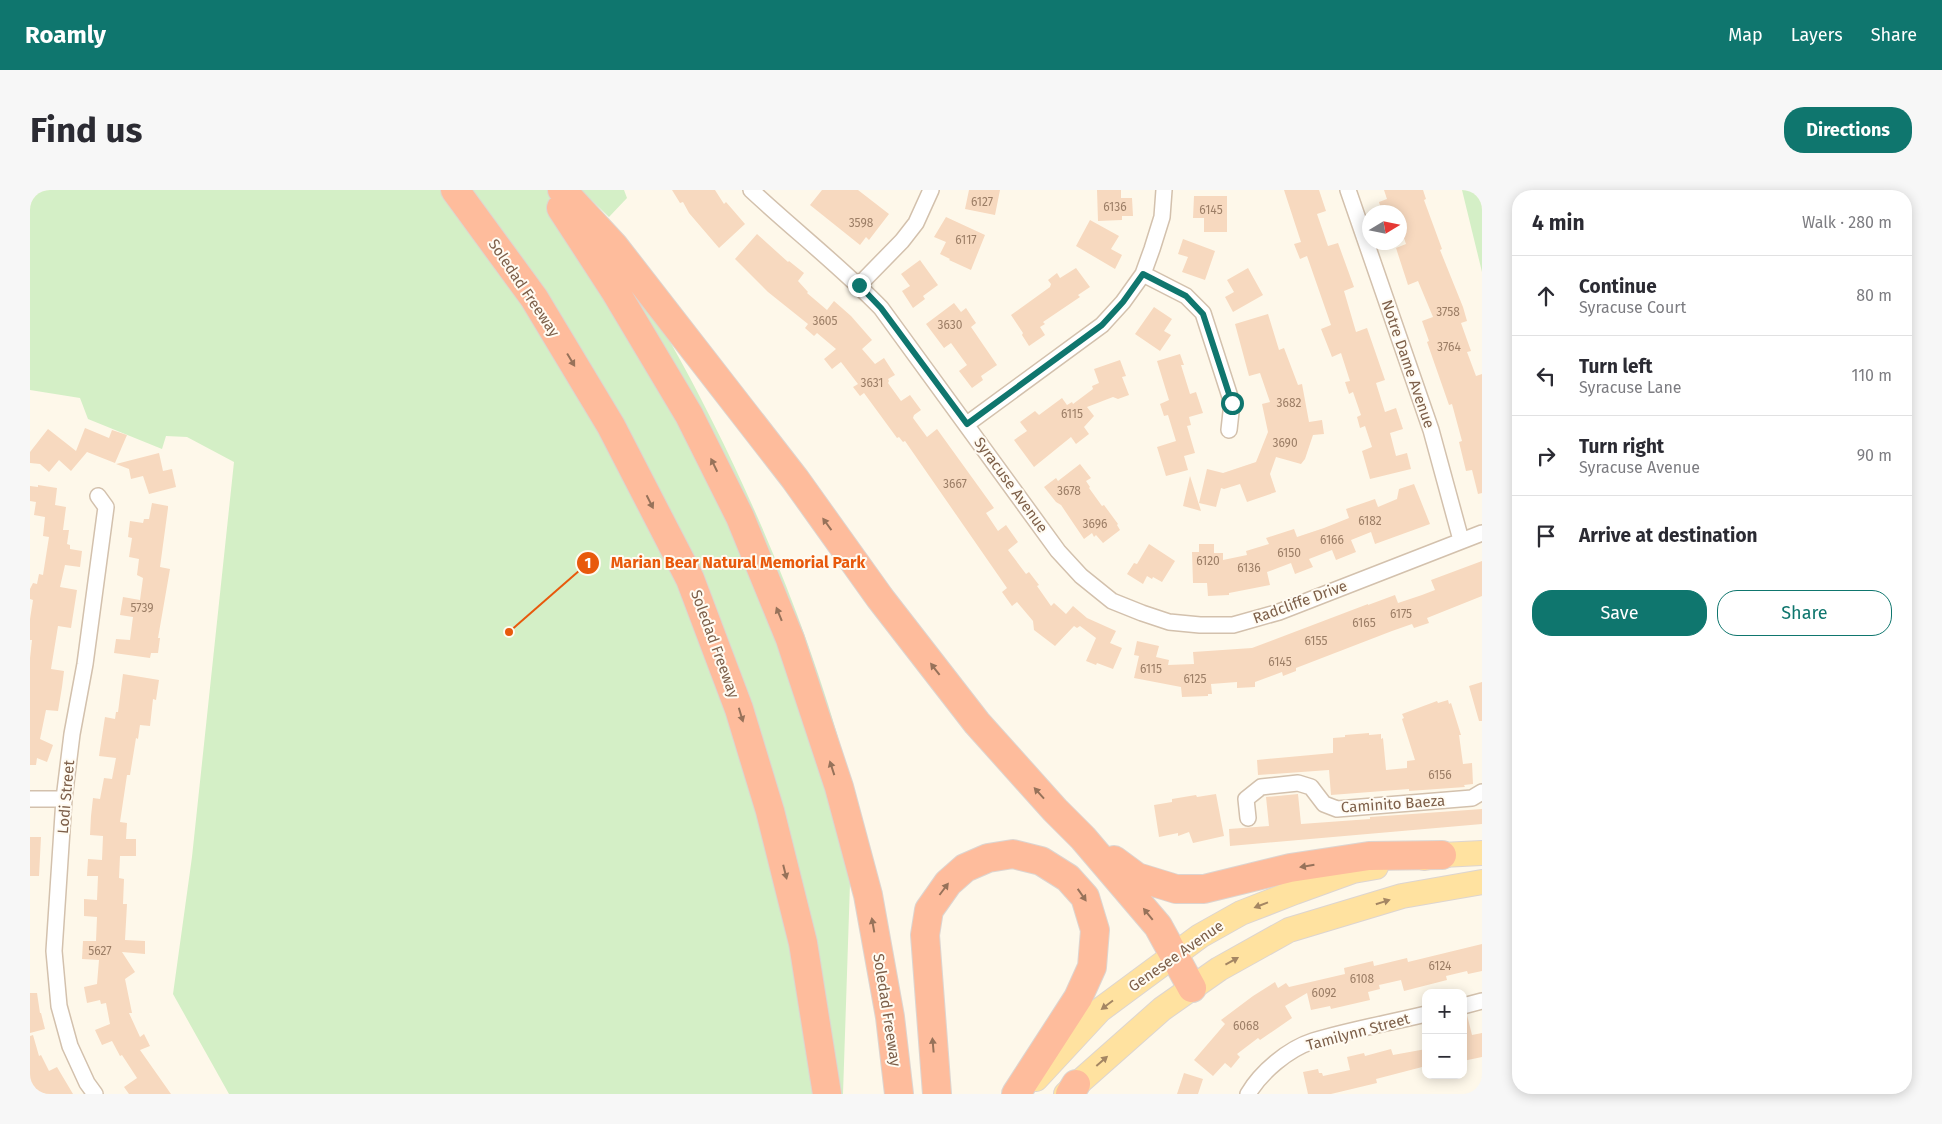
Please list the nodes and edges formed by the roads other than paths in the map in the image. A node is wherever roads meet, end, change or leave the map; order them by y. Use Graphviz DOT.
graph roads {
  1 [pos="455,190"];
  2 [pos="550,190"];
  3 [pos="562,190"];
  4 [pos="751,190"];
  5 [pos="931,190"];
  6 [pos="1164,190"];
  7 [pos="1348,190"];
  8 [pos="1143,274"];
  9 [pos="859,285"];
  10 [pos="967,424"];
  11 [pos="1229,430"];
  12 [pos="98,496"];
  13 [pos="1482,533"];
  14 [pos="1461,540"];
  15 [pos="1112,601"];
  16 [pos="1482,792"];
  17 [pos="30,799"];
  18 [pos="64,799"];
  19 [pos="1248,818"];
  20 [pos="1083,838"];
  21 [pos="1482,853"];
  22 [pos="1442,855"];
  23 [pos="1482,882"];
  24 [pos="1174,955"];
  25 [pos="1192,988"];
  26 [pos="1482,1001"];
  27 [pos="1467,1005"];
  28 [pos="1422,1015"];
  29 [pos="1071,1091"];
  30 [pos="95,1094"];
  31 [pos="827,1094"];
  32 [pos="899,1094"];
  33 [pos="937,1094"];
  34 [pos="1016,1094"];
  35 [pos="1023,1094"];
  36 [pos="1248,1094"];
  1 -- 31 [label="highway, Soledad Freeway, one-way"];
  32 -- 2 [label="highway, Soledad Freeway, one-way"];
  20 -- 3 [label="highway, one-way"];
  4 -- 9 [label="street, Syracuse Avenue"];
  5 -- 9 [label="street"];
  6 -- 8 [label="street"];
  7 -- 14 [label="street, Notre Dame Avenue"];
  8 -- 10 [label="street"];
  8 -- 11 [label="street"];
  9 -- 10 [label="street, Syracuse Avenue"];
  10 -- 15 [label="street, Syracuse Avenue"];
  12 -- 18 [label="street, Lodi Street"];
  13 -- 14 [label="street, Radcliffe Drive"];
  14 -- 15 [label="street, Radcliffe Drive"];
  16 -- 19 [label="street, Caminito Baeza"];
  17 -- 18 [label="street"];
  18 -- 30 [label="street, Lodi Street"];
  22 -- 20 [label="highway, one-way"];
  24 -- 20 [label="highway, one-way"];
  21 -- 22 [label="main road, Genesee Avenue"];
  22 -- 24 [label="main road, Genesee Avenue, one-way"];
  25 -- 23 [label="main road, one-way"];
  24 -- 25 [label="highway"];
  24 -- 35 [label="main road, Genesee Avenue, one-way"];
  29 -- 25 [label="main road, one-way"];
  26 -- 27 [label="street"];
  28 -- 36 [label="street, Tamilynn Street"];
  33 -- 34 [label="highway, one-way"];
}
